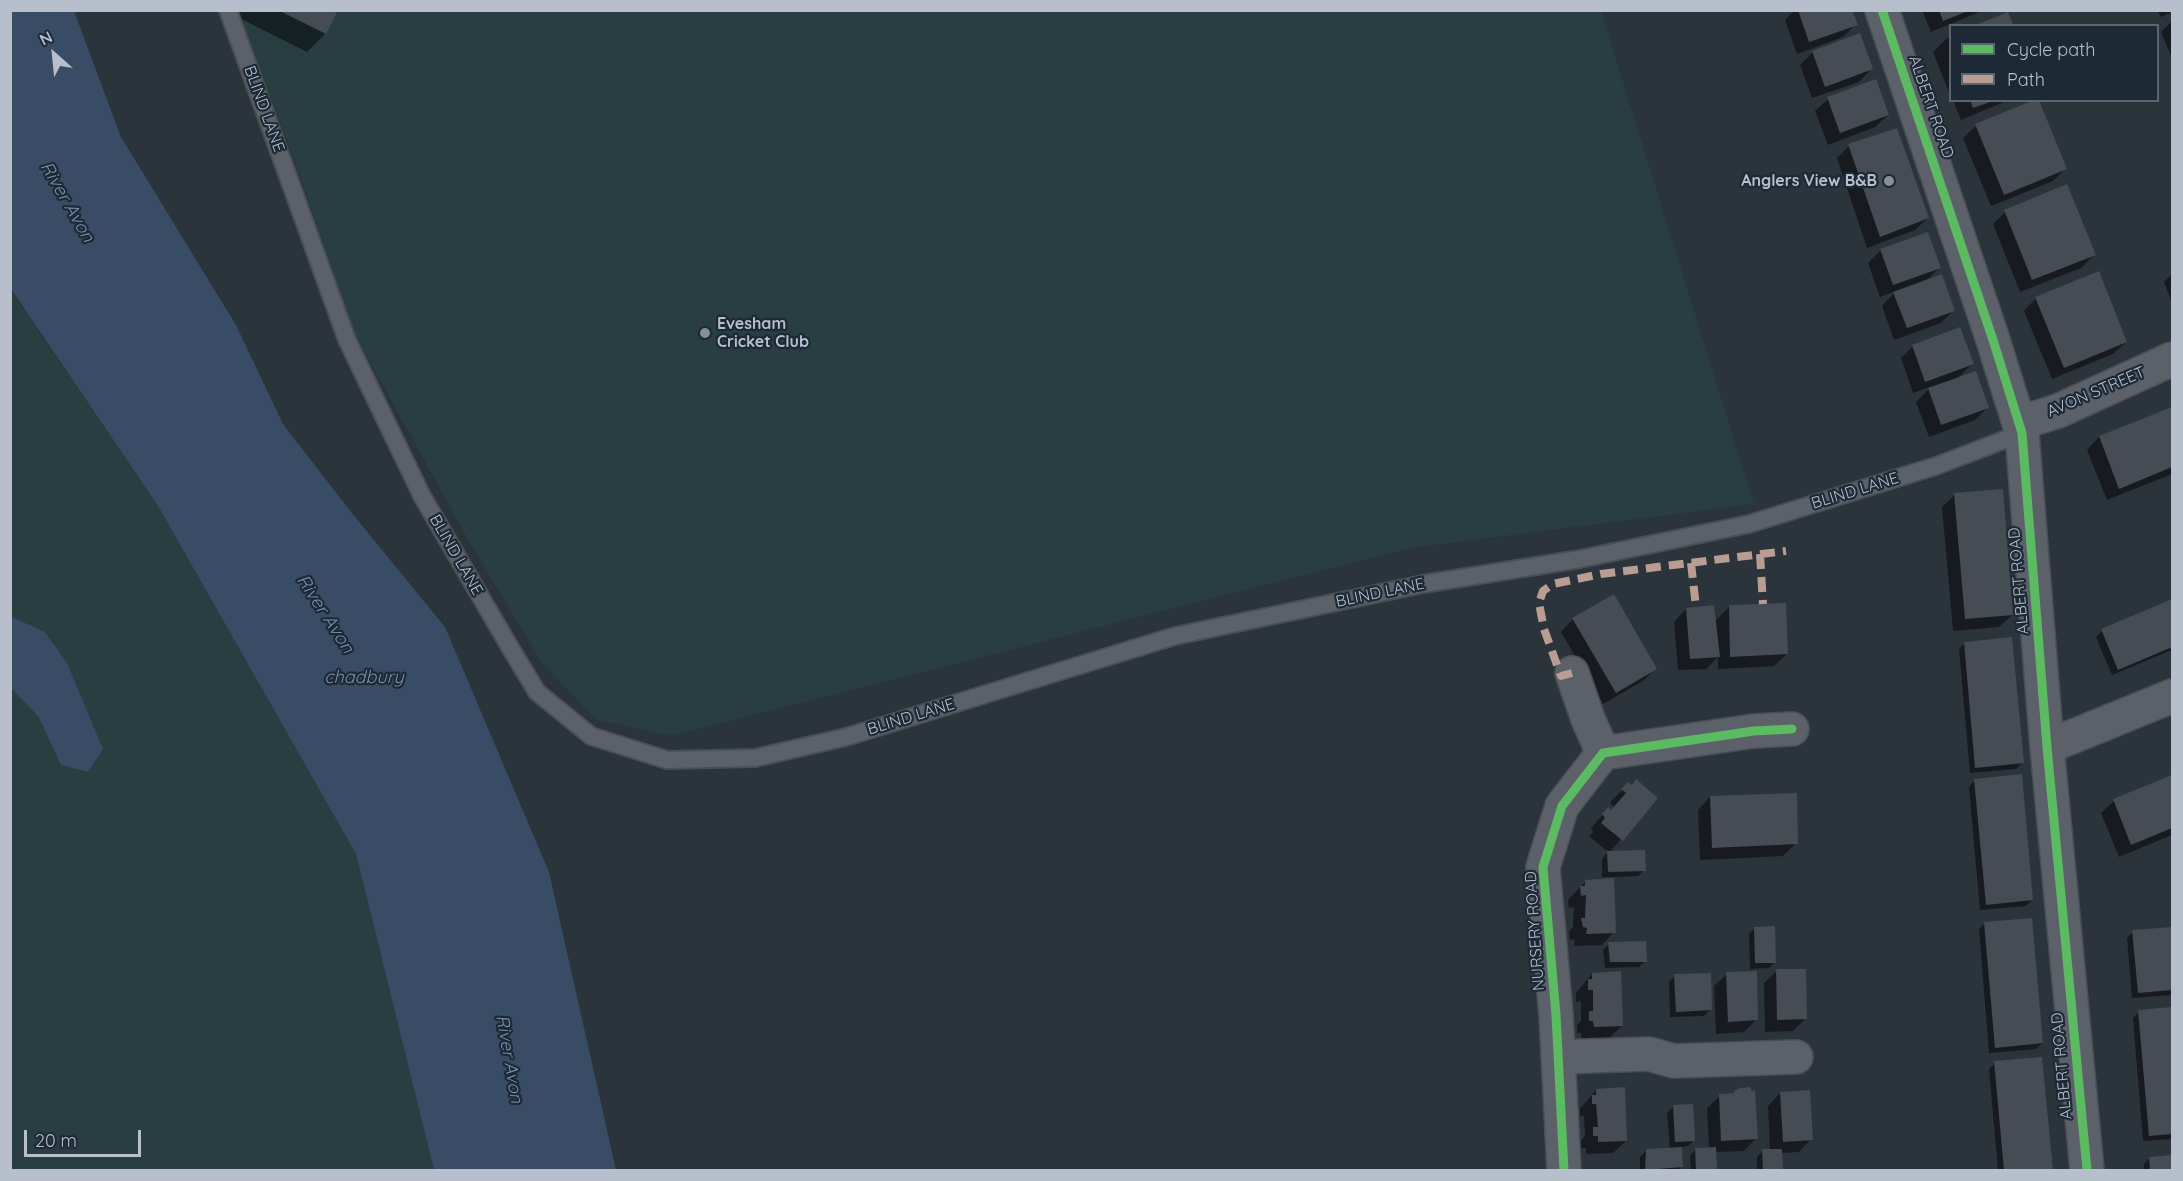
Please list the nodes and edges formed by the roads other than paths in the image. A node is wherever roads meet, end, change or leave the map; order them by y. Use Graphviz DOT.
graph roads {
  1 [pos="228,10"];
  2 [pos="1882,10"];
  3 [pos="2172,359"];
  4 [pos="2021,428"];
  5 [pos="1572,674"];
  6 [pos="2172,696"];
  7 [pos="1792,729"];
  8 [pos="2047,747"];
  9 [pos="1603,753"];
  10 [pos="1558,1057"];
  11 [pos="1796,1057"];
  12 [pos="1564,1170"];
  13 [pos="2086,1170"];
  1 -- 4 [label="lane, BLIND LANE"];
  2 -- 4 [label="street, ALBERT ROAD"];
  3 -- 4 [label="street, AVON STREET"];
  4 -- 8 [label="street, ALBERT ROAD"];
  5 -- 9 [label="street"];
  6 -- 8 [label="street"];
  7 -- 9 [label="street"];
  8 -- 13 [label="street, ALBERT ROAD"];
  9 -- 10 [label="street, NURSERY ROAD"];
  10 -- 11 [label="street"];
  10 -- 12 [label="street, NURSERY ROAD"];
}
